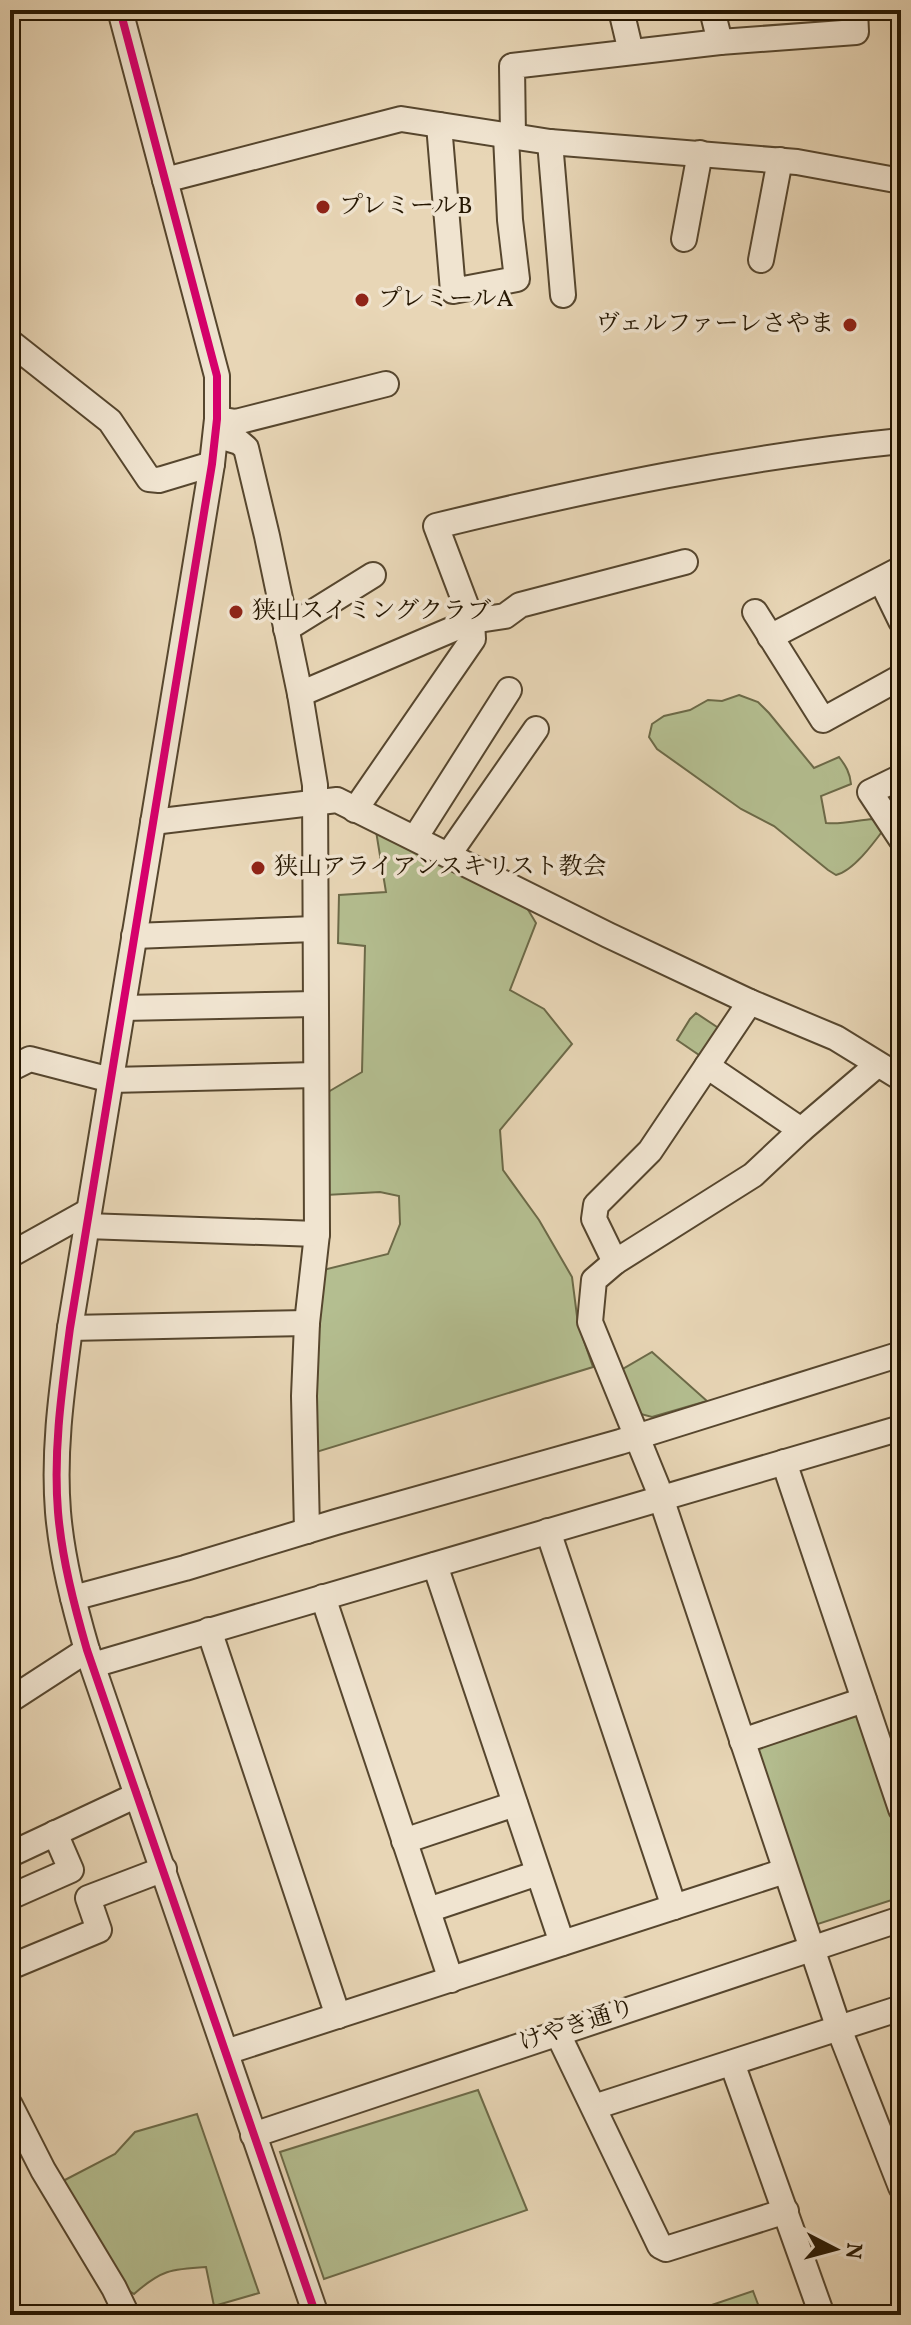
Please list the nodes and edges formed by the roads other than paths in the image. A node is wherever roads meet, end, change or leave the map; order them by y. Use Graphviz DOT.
graph roads {
  1 [pos="120,10"];
  2 [pos="621,10"];
  3 [pos="712,10"];
  4 [pos="855,10"];
  5 [pos="720,42"];
  6 [pos="631,52"];
  7 [pos="439,125"];
  8 [pos="509,136"];
  9 [pos="550,142"];
  10 [pos="700,153"];
  11 [pos="780,160"];
  12 [pos="165,180"];
  13 [pos="901,181"];
  14 [pos="684,239"];
  15 [pos="761,260"];
  16 [pos="563,295"];
  17 [pos="11,344"];
  18 [pos="386,384"];
  19 [pos="216,427"];
  20 [pos="901,441"];
  21 [pos="212,464"];
  22 [pos="685,562"];
  23 [pos="891,574"];
  24 [pos="373,575"];
  25 [pos="755,612"];
  26 [pos="472,621"];
  27 [pos="901,621"];
  28 [pos="286,629"];
  29 [pos="770,637"];
  30 [pos="901,677"];
  31 [pos="509,690"];
  32 [pos="300,694"];
  33 [pos="536,729"];
  34 [pos="901,777"];
  35 [pos="315,804"];
  36 [pos="355,810"];
  37 [pos="153,822"];
  38 [pos="415,838"];
  39 [pos="901,839"];
  40 [pos="449,854"];
  41 [pos="314,929"];
  42 [pos="134,936"];
  43 [pos="750,1002"];
  44 [pos="315,1004"];
  45 [pos="123,1008"];
  46 [pos="901,1051"];
  47 [pos="707,1066"];
  48 [pos="10,1069"];
  49 [pos="887,1070"];
  50 [pos="316,1075"];
  51 [pos="111,1080"];
  52 [pos="801,1130"];
  53 [pos="88,1218"];
  54 [pos="317,1234"];
  55 [pos="10,1255"];
  56 [pos="615,1262"];
  57 [pos="307,1323"];
  58 [pos="70,1328"];
  59 [pos="901,1354"];
  60 [pos="901,1428"];
  61 [pos="638,1436"];
  62 [pos="784,1462"];
  63 [pos="661,1498"];
  64 [pos="307,1531"];
  65 [pos="548,1531"];
  66 [pos="435,1565"];
  67 [pos="323,1597"];
  68 [pos="73,1598"];
  69 [pos="209,1630"];
  70 [pos="90,1657"];
  71 [pos="10,1700"];
  72 [pos="864,1700"];
  73 [pos="742,1741"];
  74 [pos="137,1795"];
  75 [pos="515,1804"];
  76 [pos="901,1809"];
  77 [pos="55,1833"];
  78 [pos="404,1841"];
  79 [pos="11,1854"];
  80 [pos="164,1869"];
  81 [pos="785,1871"];
  82 [pos="538,1873"];
  83 [pos="10,1897"];
  84 [pos="674,1907"];
  85 [pos="428,1910"];
  86 [pos="901,1919"];
  87 [pos="562,1943"];
  88 [pos="813,1948"];
  89 [pos="10,1967"];
  90 [pos="451,1980"];
  91 [pos="901,2008"];
  92 [pos="338,2016"];
  93 [pos="839,2029"];
  94 [pos="557,2032"];
  95 [pos="226,2052"];
  96 [pos="732,2063"];
  97 [pos="10,2105"];
  98 [pos="594,2107"];
  99 [pos="253,2135"];
  100 [pos="901,2187"];
  101 [pos="786,2211"];
  102 [pos="127,2315"];
  103 [pos="316,2315"];
  104 [pos="822,2315"];
  1 -- 12 [label="street"];
  2 -- 6 [label="street"];
  3 -- 5 [label="street"];
  4 -- 5 [label="street"];
  5 -- 6 [label="street"];
  6 -- 8 [label="street"];
  7 -- 8 [label="street"];
  7 -- 8 [label="street"];
  7 -- 12 [label="street"];
  8 -- 9 [label="street"];
  9 -- 10 [label="street"];
  9 -- 16 [label="street"];
  10 -- 11 [label="street"];
  10 -- 14 [label="street"];
  11 -- 13 [label="street"];
  11 -- 15 [label="street"];
  12 -- 19 [label="street"];
  17 -- 21 [label="street"];
  18 -- 19 [label="street"];
  19 -- 21 [label="street"];
  19 -- 28 [label="street"];
  20 -- 26 [label="street"];
  21 -- 37 [label="street"];
  22 -- 26 [label="street"];
  23 -- 27 [label="street"];
  23 -- 29 [label="street"];
  24 -- 28 [label="street"];
  25 -- 29 [label="street"];
  26 -- 32 [label="street"];
  26 -- 36 [label="street"];
  28 -- 32 [label="street"];
  29 -- 30 [label="street"];
  31 -- 38 [label="street"];
  32 -- 35 [label="street"];
  33 -- 40 [label="street"];
  34 -- 39 [label="street"];
  35 -- 36 [label="street"];
  35 -- 37 [label="street"];
  35 -- 41 [label="street"];
  36 -- 38 [label="street"];
  37 -- 42 [label="street"];
  38 -- 40 [label="street"];
  40 -- 43 [label="street"];
  41 -- 42 [label="street"];
  41 -- 44 [label="street"];
  42 -- 45 [label="street"];
  43 -- 47 [label="street"];
  43 -- 49 [label="street"];
  44 -- 45 [label="street"];
  44 -- 50 [label="street"];
  45 -- 51 [label="street"];
  46 -- 49 [label="street"];
  47 -- 52 [label="street"];
  47 -- 56 [label="street"];
  48 -- 51 [label="street"];
  49 -- 52 [label="street"];
  50 -- 51 [label="street"];
  50 -- 54 [label="street"];
  51 -- 53 [label="street"];
  52 -- 56 [label="street"];
  53 -- 54 [label="street"];
  53 -- 55 [label="street"];
  53 -- 58 [label="street"];
  54 -- 57 [label="street"];
  56 -- 61 [label="street"];
  57 -- 58 [label="street"];
  57 -- 64 [label="street"];
  58 -- 68 [label="street"];
  59 -- 61 [label="street"];
  60 -- 62 [label="street"];
  61 -- 63 [label="street"];
  61 -- 64 [label="street"];
  62 -- 63 [label="street"];
  62 -- 72 [label="street"];
  63 -- 65 [label="street"];
  63 -- 73 [label="street"];
  64 -- 68 [label="street"];
  65 -- 66 [label="street"];
  65 -- 84 [label="street"];
  66 -- 67 [label="street"];
  66 -- 75 [label="street"];
  67 -- 69 [label="street"];
  67 -- 78 [label="street"];
  68 -- 70 [label="street"];
  69 -- 70 [label="street"];
  69 -- 92 [label="street"];
  70 -- 71 [label="street"];
  70 -- 74 [label="street"];
  72 -- 73 [label="street"];
  72 -- 76 [label="street"];
  73 -- 81 [label="street"];
  74 -- 77 [label="street"];
  74 -- 80 [label="street"];
  75 -- 78 [label="street"];
  75 -- 82 [label="street"];
  77 -- 79 [label="street"];
  77 -- 83 [label="street"];
  78 -- 85 [label="street"];
  80 -- 89 [label="street"];
  80 -- 95 [label="street"];
  81 -- 84 [label="street"];
  81 -- 88 [label="street"];
  82 -- 85 [label="street"];
  82 -- 87 [label="street"];
  84 -- 87 [label="street"];
  85 -- 90 [label="street"];
  86 -- 88 [label="street, けやき通り"];
  87 -- 90 [label="street"];
  88 -- 93 [label="street"];
  88 -- 94 [label="street, けやき通り"];
  90 -- 92 [label="street"];
  91 -- 93 [label="street"];
  92 -- 95 [label="street"];
  93 -- 96 [label="street"];
  93 -- 100 [label="street"];
  94 -- 98 [label="street"];
  94 -- 99 [label="street, けやき通り"];
  95 -- 99 [label="street"];
  96 -- 98 [label="street"];
  96 -- 101 [label="street"];
  97 -- 102 [label="street"];
  98 -- 101 [label="street"];
  99 -- 103 [label="street"];
  101 -- 104 [label="street"];
}
